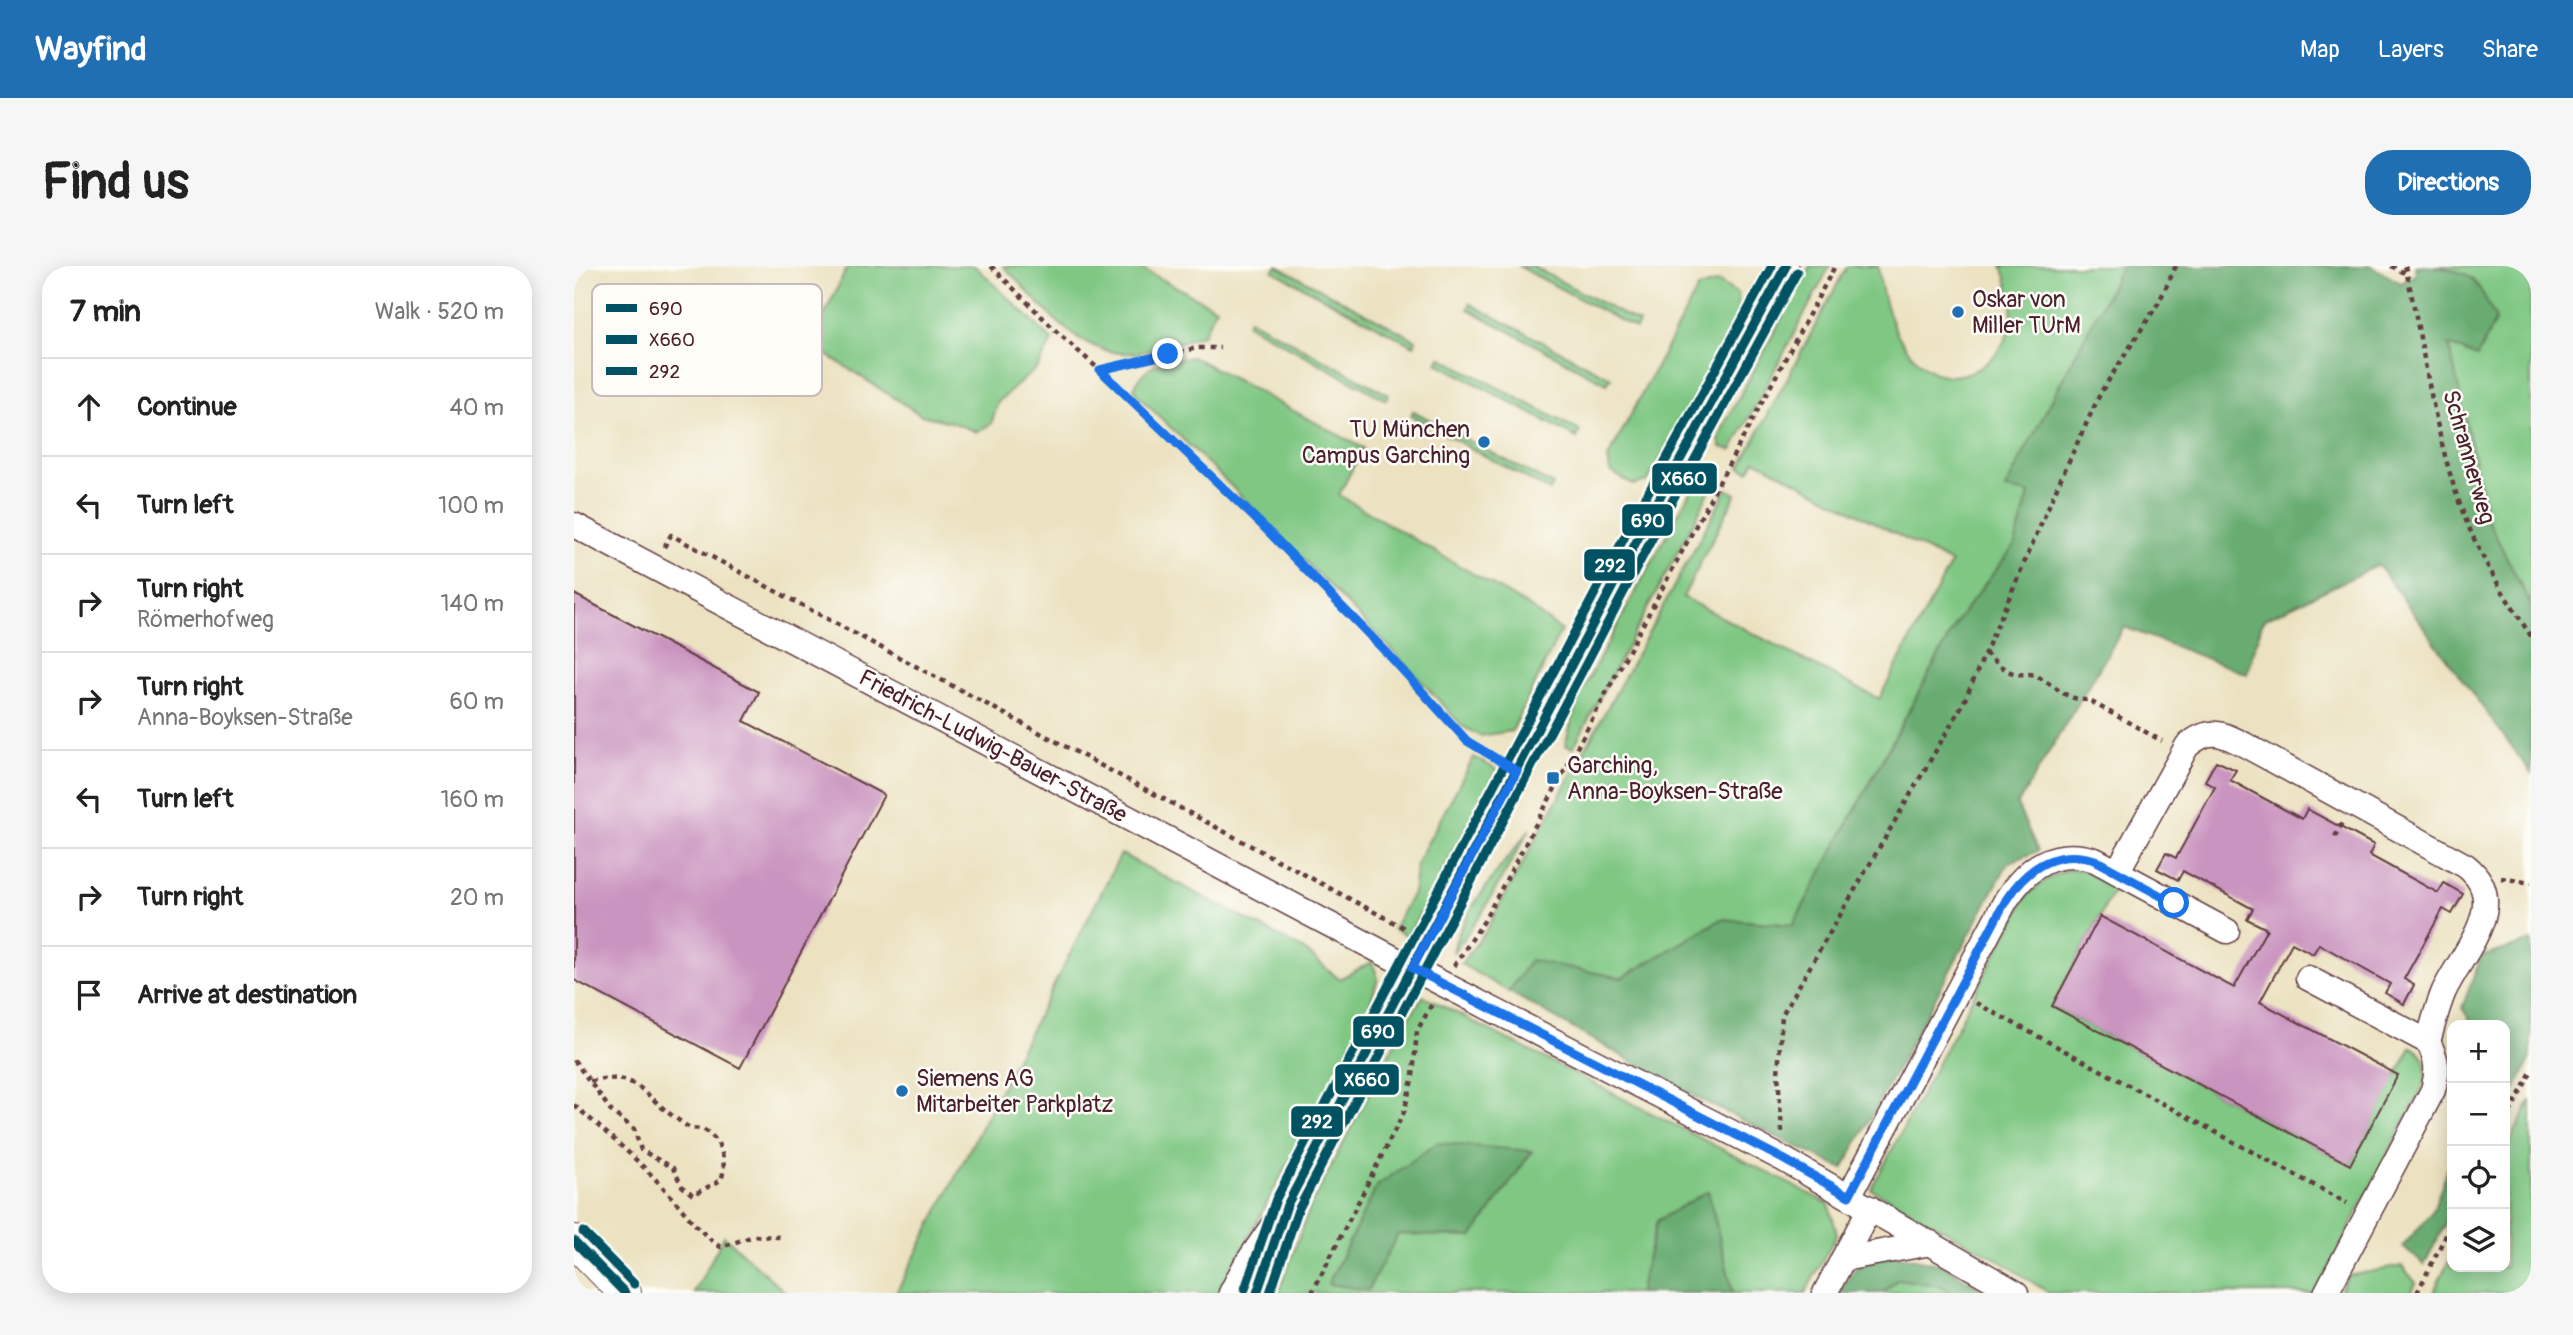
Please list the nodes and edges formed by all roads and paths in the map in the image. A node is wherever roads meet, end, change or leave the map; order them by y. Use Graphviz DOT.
graph roads {
  1 [pos="991,266"];
  2 [pos="1786,266"];
  3 [pos="1835,266"];
  4 [pos="2176,266"];
  5 [pos="2391,266"];
  6 [pos="2405,266"];
  7 [pos="2407,275"];
  8 [pos="1220,348"];
  9 [pos="1100,370"];
  10 [pos="574,525"];
  11 [pos="653,566"];
  12 [pos="2531,636"];
  13 [pos="1985,653"];
  14 [pos="2183,752"];
  15 [pos="1517,771"];
  16 [pos="2117,872"];
  17 [pos="2227,931"];
  18 [pos="1427,940"];
  19 [pos="1460,957"];
  20 [pos="1412,968"];
  21 [pos="2308,978"];
  22 [pos="1442,983"];
  23 [pos="1956,992"];
  24 [pos="2428,1042"];
  25 [pos="574,1060"];
  26 [pos="2531,1072"];
  27 [pos="588,1082"];
  28 [pos="574,1105"];
  29 [pos="2510,1112"];
  30 [pos="1783,1159"];
  31 [pos="1849,1196"];
  32 [pos="1287,1205"];
  33 [pos="1870,1208"];
  34 [pos="2368,1214"];
  35 [pos="2447,1233"];
  36 [pos="781,1237"];
  37 [pos="574,1241"];
  38 [pos="1931,1243"];
  39 [pos="1843,1259"];
  40 [pos="625,1293"];
  41 [pos="1231,1293"];
  42 [pos="1257,1293"];
  43 [pos="1312,1293"];
  44 [pos="1825,1293"];
  45 [pos="2016,1293"];
  46 [pos="2326,1293"];
  47 [pos="2417,1293"];
  1 -- 9 [label="path"];
  2 -- 15 [label="street"];
  3 -- 19 [label="path"];
  4 -- 13 [label="path"];
  5 -- 7 [label="path"];
  6 -- 7 [label="path, Schrannerweg"];
  7 -- 12 [label="path, Schrannerweg"];
  8 -- 9 [label="path"];
  9 -- 15 [label="path"];
  10 -- 11 [label="street, Friedrich-Ludwig-Bauer-Straße"];
  11 -- 18 [label="path"];
  11 -- 20 [label="street, Friedrich-Ludwig-Bauer-Straße"];
  13 -- 14 [label="path"];
  13 -- 30 [label="path"];
  14 -- 16 [label="street"];
  14 -- 24 [label="street"];
  15 -- 18 [label="street"];
  16 -- 17 [label="street"];
  16 -- 23 [label="street"];
  18 -- 19 [label="path"];
  18 -- 20 [label="street"];
  19 -- 22 [label="path"];
  20 -- 22 [label="street, Friedrich-Ludwig-Bauer-Straße"];
  20 -- 32 [label="street"];
  21 -- 24 [label="street"];
  22 -- 30 [label="street, Friedrich-Ludwig-Bauer-Straße"];
  22 -- 43 [label="path"];
  23 -- 31 [label="street"];
  23 -- 34 [label="path"];
  24 -- 34 [label="street"];
  25 -- 27 [label="path"];
  26 -- 29 [label="path"];
  27 -- 27 [label="path"];
  28 -- 36 [label="path"];
  30 -- 31 [label="street, Friedrich-Ludwig-Bauer-Straße"];
  31 -- 33 [label="street, Friedrich-Ludwig-Bauer-Straße"];
  32 -- 41 [label="street"];
  32 -- 42 [label="street"];
  33 -- 38 [label="street, Friedrich-Ludwig-Bauer-Straße"];
  33 -- 39 [label="street"];
  34 -- 46 [label="street"];
  35 -- 47 [label="path"];
  37 -- 40 [label="main road"];
  38 -- 39 [label="street"];
  38 -- 45 [label="street, Friedrich-Ludwig-Bauer-Straße"];
  39 -- 44 [label="street"];
}
